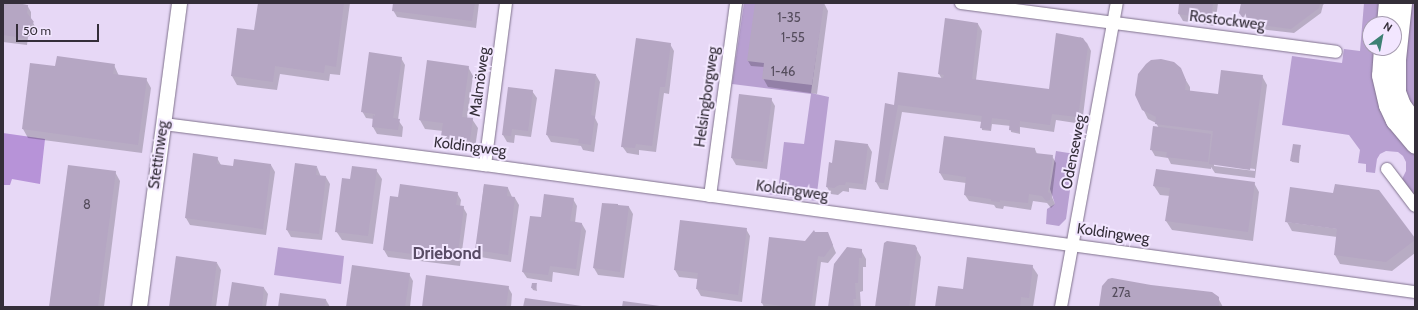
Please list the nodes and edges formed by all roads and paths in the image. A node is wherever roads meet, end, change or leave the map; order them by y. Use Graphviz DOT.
graph roads {
  1 [pos="176,3"];
  2 [pos="506,3"];
  3 [pos="736,3"];
  4 [pos="961,3"];
  5 [pos="1117,3"];
  6 [pos="1388,3"];
  7 [pos="1402,3"];
  8 [pos="1387,16"];
  9 [pos="1114,23"];
  10 [pos="1336,52"];
  11 [pos="1382,56"];
  12 [pos="164,124"];
  13 [pos="1415,124"];
  14 [pos="1415,144"];
  15 [pos="485,165"];
  16 [pos="1386,169"];
  17 [pos="710,196"];
  18 [pos="1415,206"];
  19 [pos="1072,245"];
  20 [pos="1415,292"];
  21 [pos="139,307"];
  22 [pos="1061,307"];
  1 -- 12 [label="street, Stettinweg"];
  2 -- 15 [label="street, Malmöweg"];
  3 -- 17 [label="street, Helsingborgweg"];
  4 -- 9 [label="street, Rostockweg"];
  5 -- 9 [label="street, Odenseweg"];
  6 -- 8 [label="highway"];
  7 -- 13 [label="highway"];
  9 -- 10 [label="street, Rostockweg"];
  9 -- 19 [label="street, Odenseweg"];
  11 -- 14 [label="highway"];
  12 -- 15 [label="street, Koldingweg"];
  12 -- 21 [label="street, Stettinweg"];
  15 -- 17 [label="street, Koldingweg"];
  16 -- 18 [label="street"];
  17 -- 19 [label="street, Koldingweg"];
  19 -- 20 [label="street, Koldingweg"];
  19 -- 22 [label="street, Odenseweg"];
}
